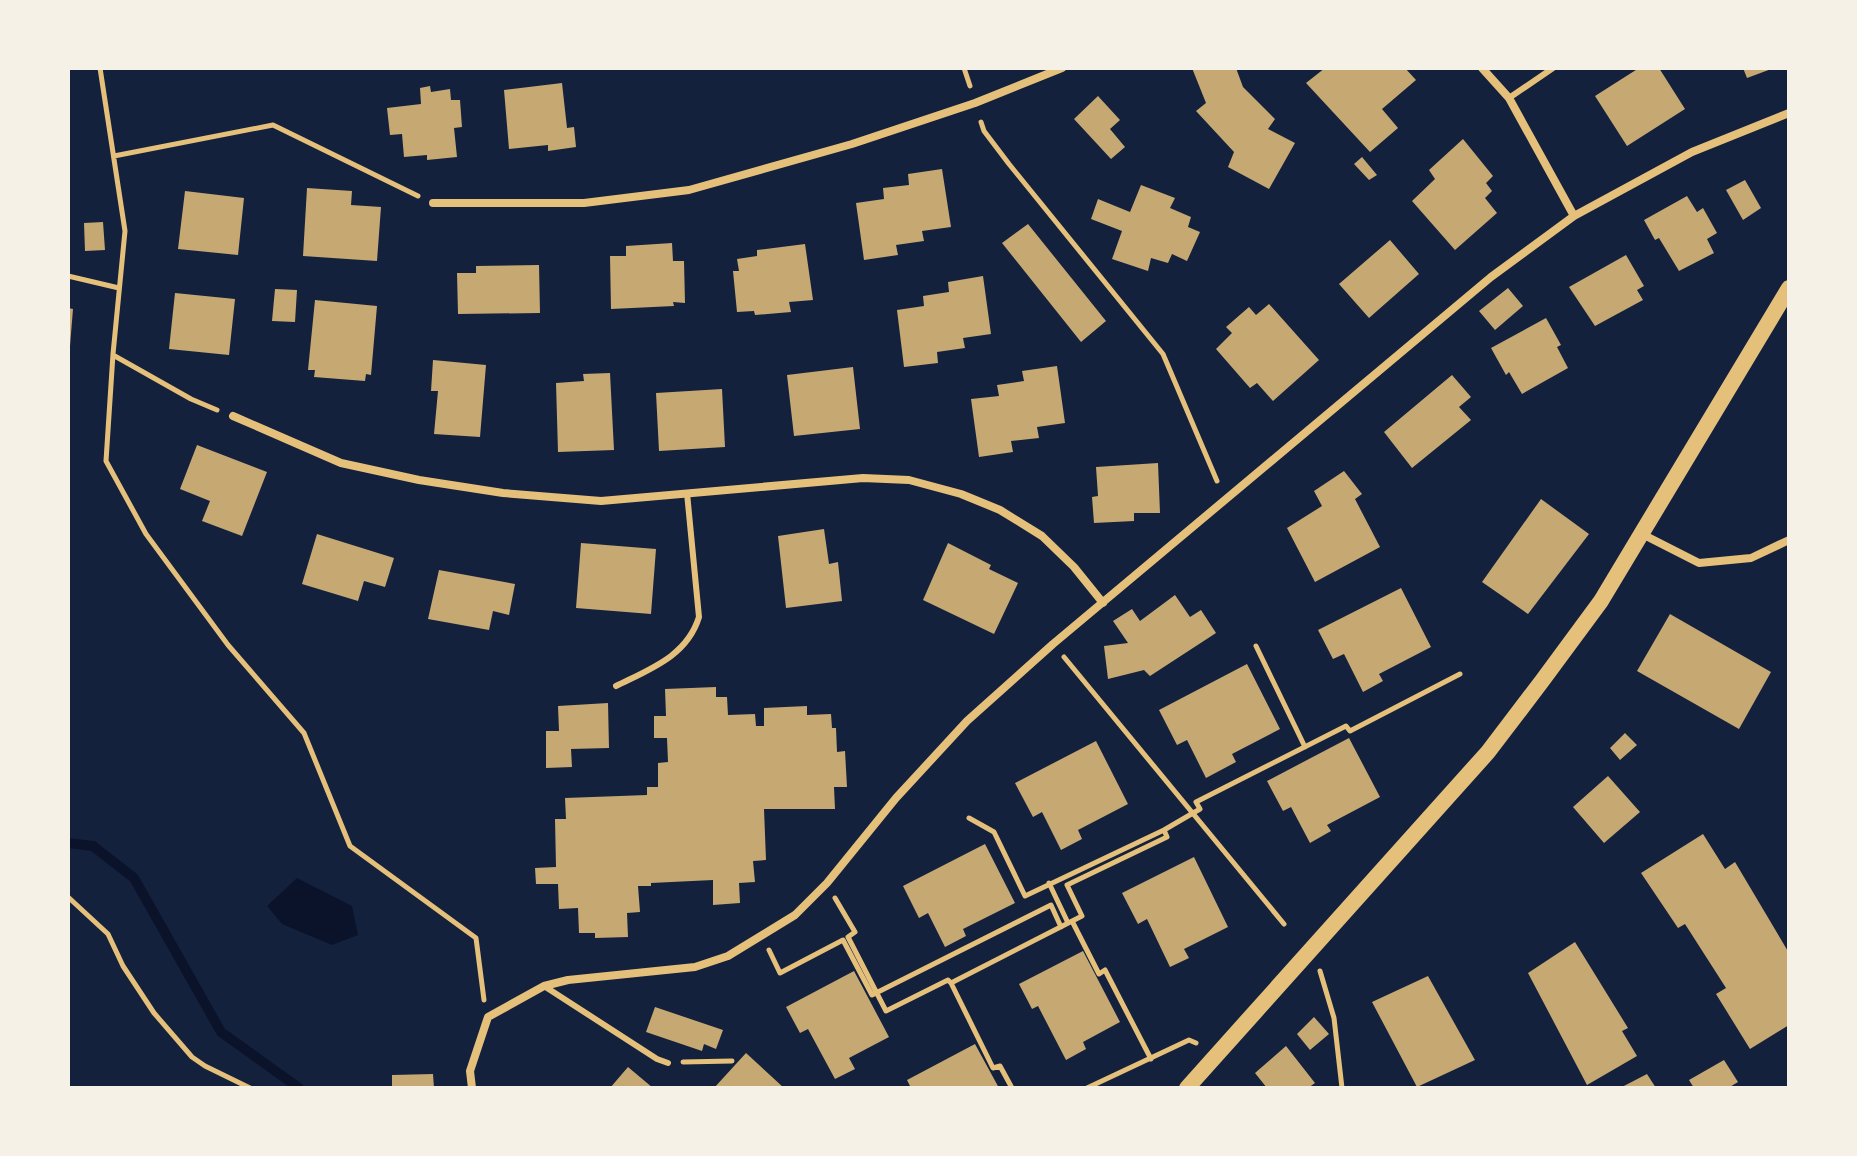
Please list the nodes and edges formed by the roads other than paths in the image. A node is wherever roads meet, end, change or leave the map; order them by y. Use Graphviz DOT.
graph roads {
  1 [pos="1062,68"];
  2 [pos="1482,68"];
  3 [pos="1553,68"];
  4 [pos="1509,98"];
  5 [pos="1789,113"];
  6 [pos="433,203"];
  7 [pos="1574,216"];
  8 [pos="1789,288"];
  9 [pos="233,416"];
  10 [pos="687,493"];
  11 [pos="1642,534"];
  12 [pos="1789,540"];
  13 [pos="1103,603"];
  14 [pos="616,686"];
  15 [pos="544,986"];
  16 [pos="668,1063"];
  17 [pos="472,1088"];
  18 [pos="1187,1088"];
  1 -- 6 [label="street"];
  2 -- 4 [label="street"];
  3 -- 4 [label="lane"];
  4 -- 7 [label="street"];
  5 -- 7 [label="street"];
  7 -- 13 [label="street"];
  8 -- 11 [label="main road"];
  9 -- 10 [label="street"];
  10 -- 13 [label="street"];
  10 -- 14 [label="lane"];
  11 -- 12 [label="street"];
  11 -- 18 [label="main road"];
  13 -- 15 [label="street"];
  15 -- 16 [label="lane"];
  15 -- 17 [label="street"];
}
